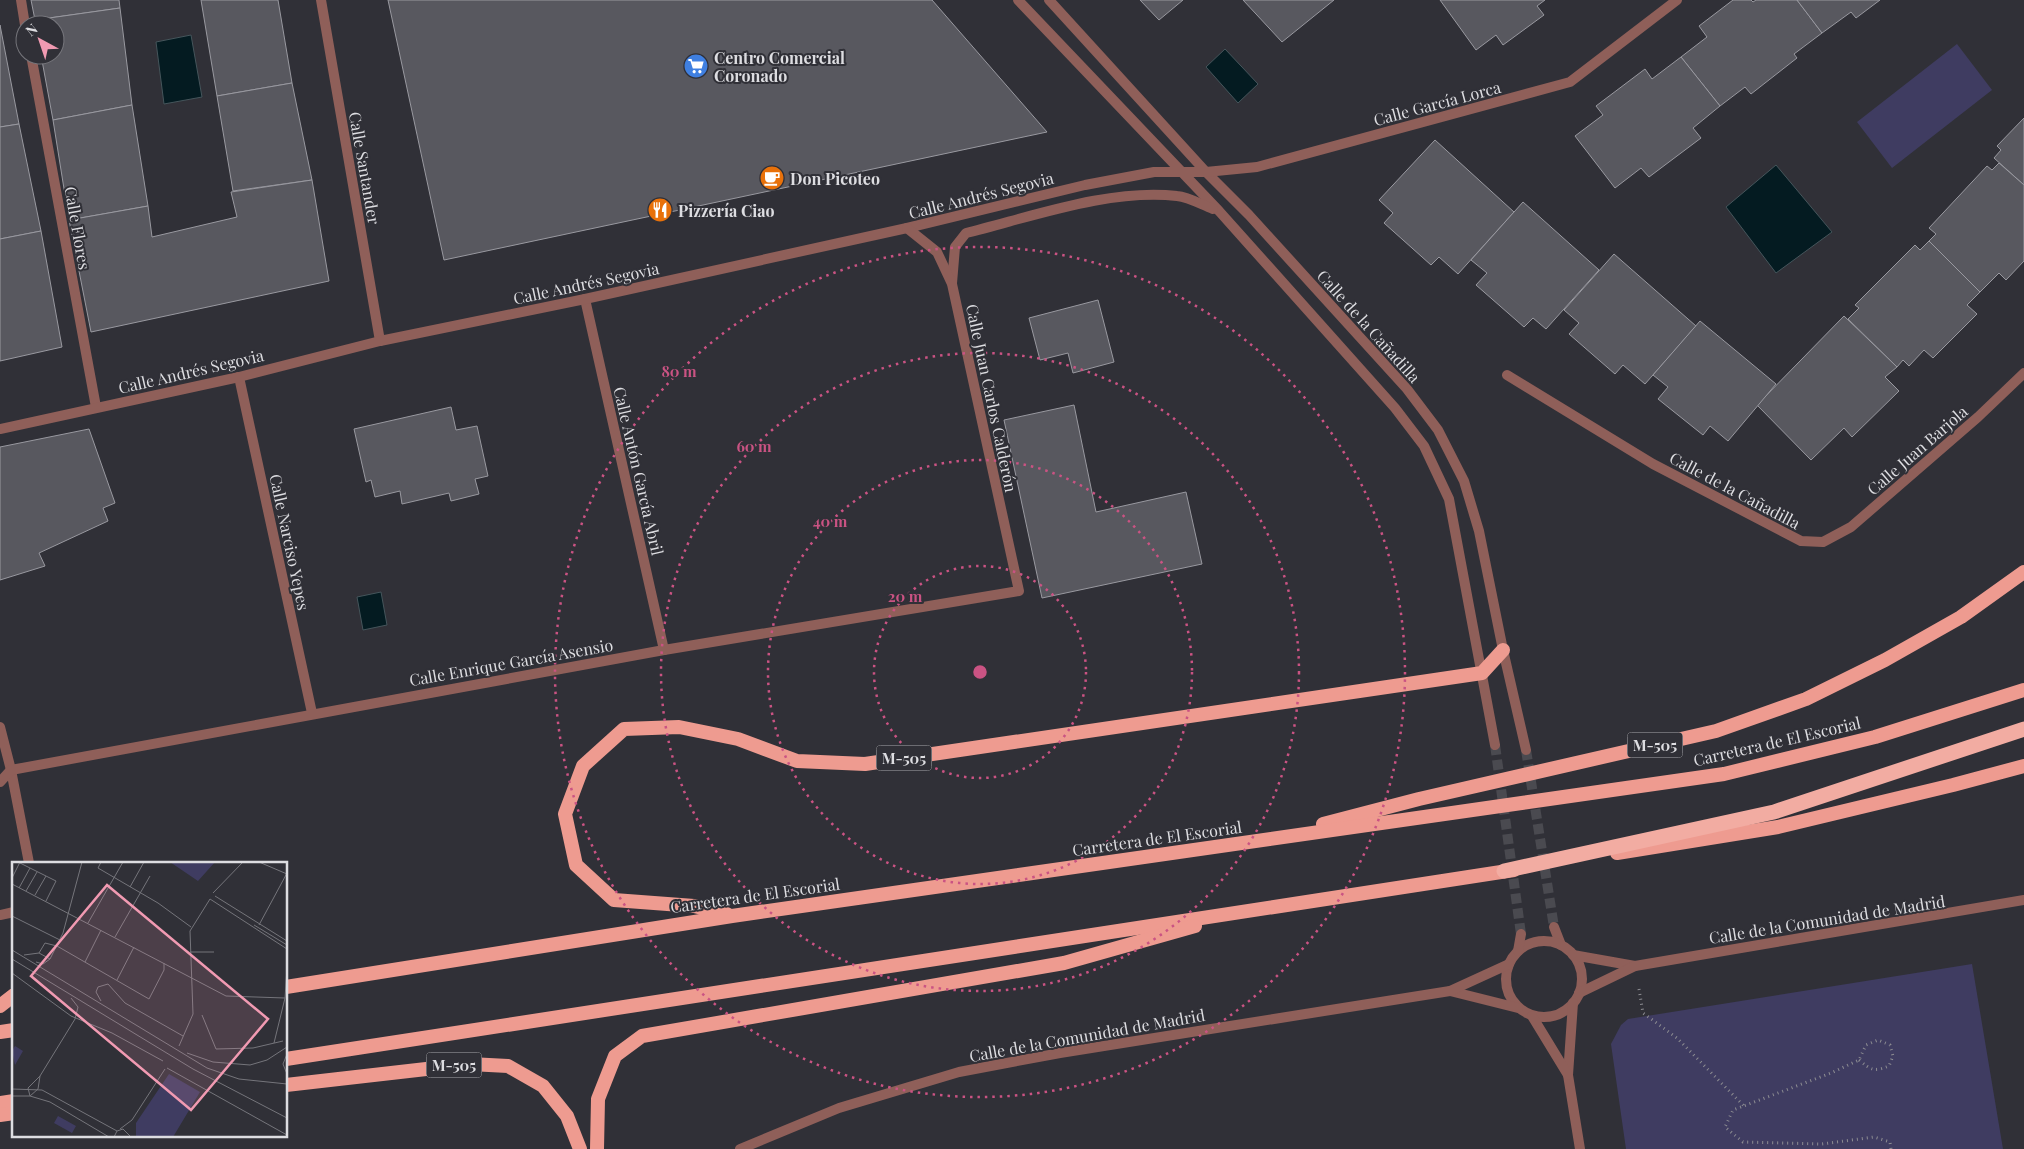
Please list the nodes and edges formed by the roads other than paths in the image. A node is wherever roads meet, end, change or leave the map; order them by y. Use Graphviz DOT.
graph roads {
  1 [pos="21,0"];
  2 [pos="321,0"];
  3 [pos="1018,0"];
  4 [pos="1049,0"];
  5 [pos="1677,0"];
  6 [pos="24,15"];
  7 [pos="33,65"];
  8 [pos="1180,172"];
  9 [pos="1206,172"];
  10 [pos="1219,211"];
  11 [pos="907,228"];
  12 [pos="952,284"];
  13 [pos="585,299"];
  14 [pos="380,341"];
  15 [pos="2024,373"];
  16 [pos="1507,374"];
  17 [pos="239,377"];
  18 [pos="96,407"];
  19 [pos="0,429"];
  20 [pos="1823,542"];
  21 [pos="2024,572"];
  22 [pos="1019,591"];
  23 [pos="664,650"];
  24 [pos="1503,650"];
  25 [pos="1482,673"];
  26 [pos="2024,690"];
  27 [pos="312,713"];
  28 [pos="0,727"];
  29 [pos="2024,729"];
  30 [pos="1495,745"];
  31 [pos="1526,750"];
  32 [pos="2024,766"];
  33 [pos="11,770"];
  34 [pos="0,782"];
  35 [pos="1257,842"];
  36 [pos="29,862"];
  37 [pos="1504,871"];
  38 [pos="2024,900"];
  39 [pos="1254,909"];
  40 [pos="732,916"];
  41 [pos="1554,927"];
  42 [pos="1520,934"];
  43 [pos="1561,945"];
  44 [pos="1518,951"];
  45 [pos="1573,955"];
  46 [pos="1509,964"];
  47 [pos="1635,966"];
  48 [pos="354,976"];
  49 [pos="288,982"];
  50 [pos="288,987"];
  51 [pos="1450,991"];
  52 [pos="1580,993"];
  53 [pos="12,997"];
  54 [pos="1573,1004"];
  55 [pos="0,1006"];
  56 [pos="1518,1008"];
  57 [pos="1532,1016"];
  58 [pos="288,1059"];
  59 [pos="1568,1075"];
  60 [pos="288,1085"];
  61 [pos="580,1149"];
  62 [pos="597,1149"];
  63 [pos="740,1149"];
  64 [pos="1580,1149"];
  1 -- 6 [label="street"];
  2 -- 14 [label="street, Calle Santander"];
  3 -- 8 [label="street"];
  4 -- 9 [label="street, Calle de la Cañadilla"];
  5 -- 9 [label="street, Calle García Lorca"];
  7 -- 18 [label="street, Calle Flores"];
  8 -- 9 [label="street, Calle García Lorca"];
  8 -- 10 [label="street"];
  8 -- 11 [label="street, Calle Andrés Segovia"];
  9 -- 24 [label="street, Calle de la Cañadilla"];
  10 -- 12 [label="street, Calle Andrés Segovia"];
  10 -- 25 [label="street"];
  11 -- 12 [label="street, Calle Juan Carlos Calderón"];
  11 -- 13 [label="street, Calle Andrés Segovia"];
  12 -- 22 [label="street, Calle Juan Carlos Calderón"];
  13 -- 14 [label="street, Calle Andrés Segovia"];
  13 -- 23 [label="street, Calle Antón García Abril"];
  14 -- 17 [label="street, Calle Andrés Segovia"];
  15 -- 20 [label="street, Calle Juan Barjola"];
  16 -- 20 [label="street, Calle de la Cañadilla"];
  17 -- 18 [label="street, Calle Andrés Segovia"];
  17 -- 27 [label="street, Calle Narciso Yepes"];
  18 -- 19 [label="street, Calle Andrés Segovia"];
  21 -- 35 [label="highway, M-505"];
  22 -- 23 [label="street, Calle Enrique García Asensio"];
  23 -- 27 [label="street, Calle Enrique García Asensio"];
  24 -- 25 [label="highway"];
  24 -- 31 [label="street, Calle de la Cañadilla"];
  25 -- 30 [label="street"];
  25 -- 40 [label="highway, M-505"];
  26 -- 35 [label="highway, Carretera de El Escorial / M-505"];
  27 -- 33 [label="street, Calle Enrique García Asensio"];
  28 -- 33 [label="street"];
  29 -- 37 [label="highway"];
  32 -- 37 [label="highway, M-505"];
  33 -- 34 [label="street"];
  33 -- 36 [label="street"];
  35 -- 40 [label="highway, Carretera de El Escorial / M-505"];
  37 -- 39 [label="highway, M-505"];
  38 -- 47 [label="street, Calle de la Comunidad de Madrid"];
  39 -- 58 [label="highway, M-505"];
  39 -- 62 [label="highway, M-505"];
  40 -- 48 [label="highway, Carretera de El Escorial / M-505"];
  41 -- 43 [label="street"];
  42 -- 44 [label="street"];
  43 -- 44 [label="street"];
  43 -- 45 [label="street"];
  44 -- 46 [label="street"];
  45 -- 47 [label="street, Calle de la Comunidad de Madrid"];
  45 -- 52 [label="street"];
  46 -- 51 [label="street, Calle de la Comunidad de Madrid"];
  46 -- 56 [label="street"];
  47 -- 52 [label="street, Calle de la Comunidad de Madrid"];
  48 -- 49 [label="highway, M-505"];
  48 -- 50 [label="highway, Carretera de El Escorial / M-505"];
  51 -- 56 [label="street, Calle de la Comunidad de Madrid"];
  51 -- 63 [label="street, Calle de la Comunidad de Madrid"];
  52 -- 54 [label="street"];
  53 -- 55 [label="highway"];
  54 -- 57 [label="street"];
  54 -- 59 [label="street"];
  56 -- 57 [label="street"];
  57 -- 59 [label="street"];
  59 -- 64 [label="street"];
  60 -- 61 [label="highway, M-505"];
}
